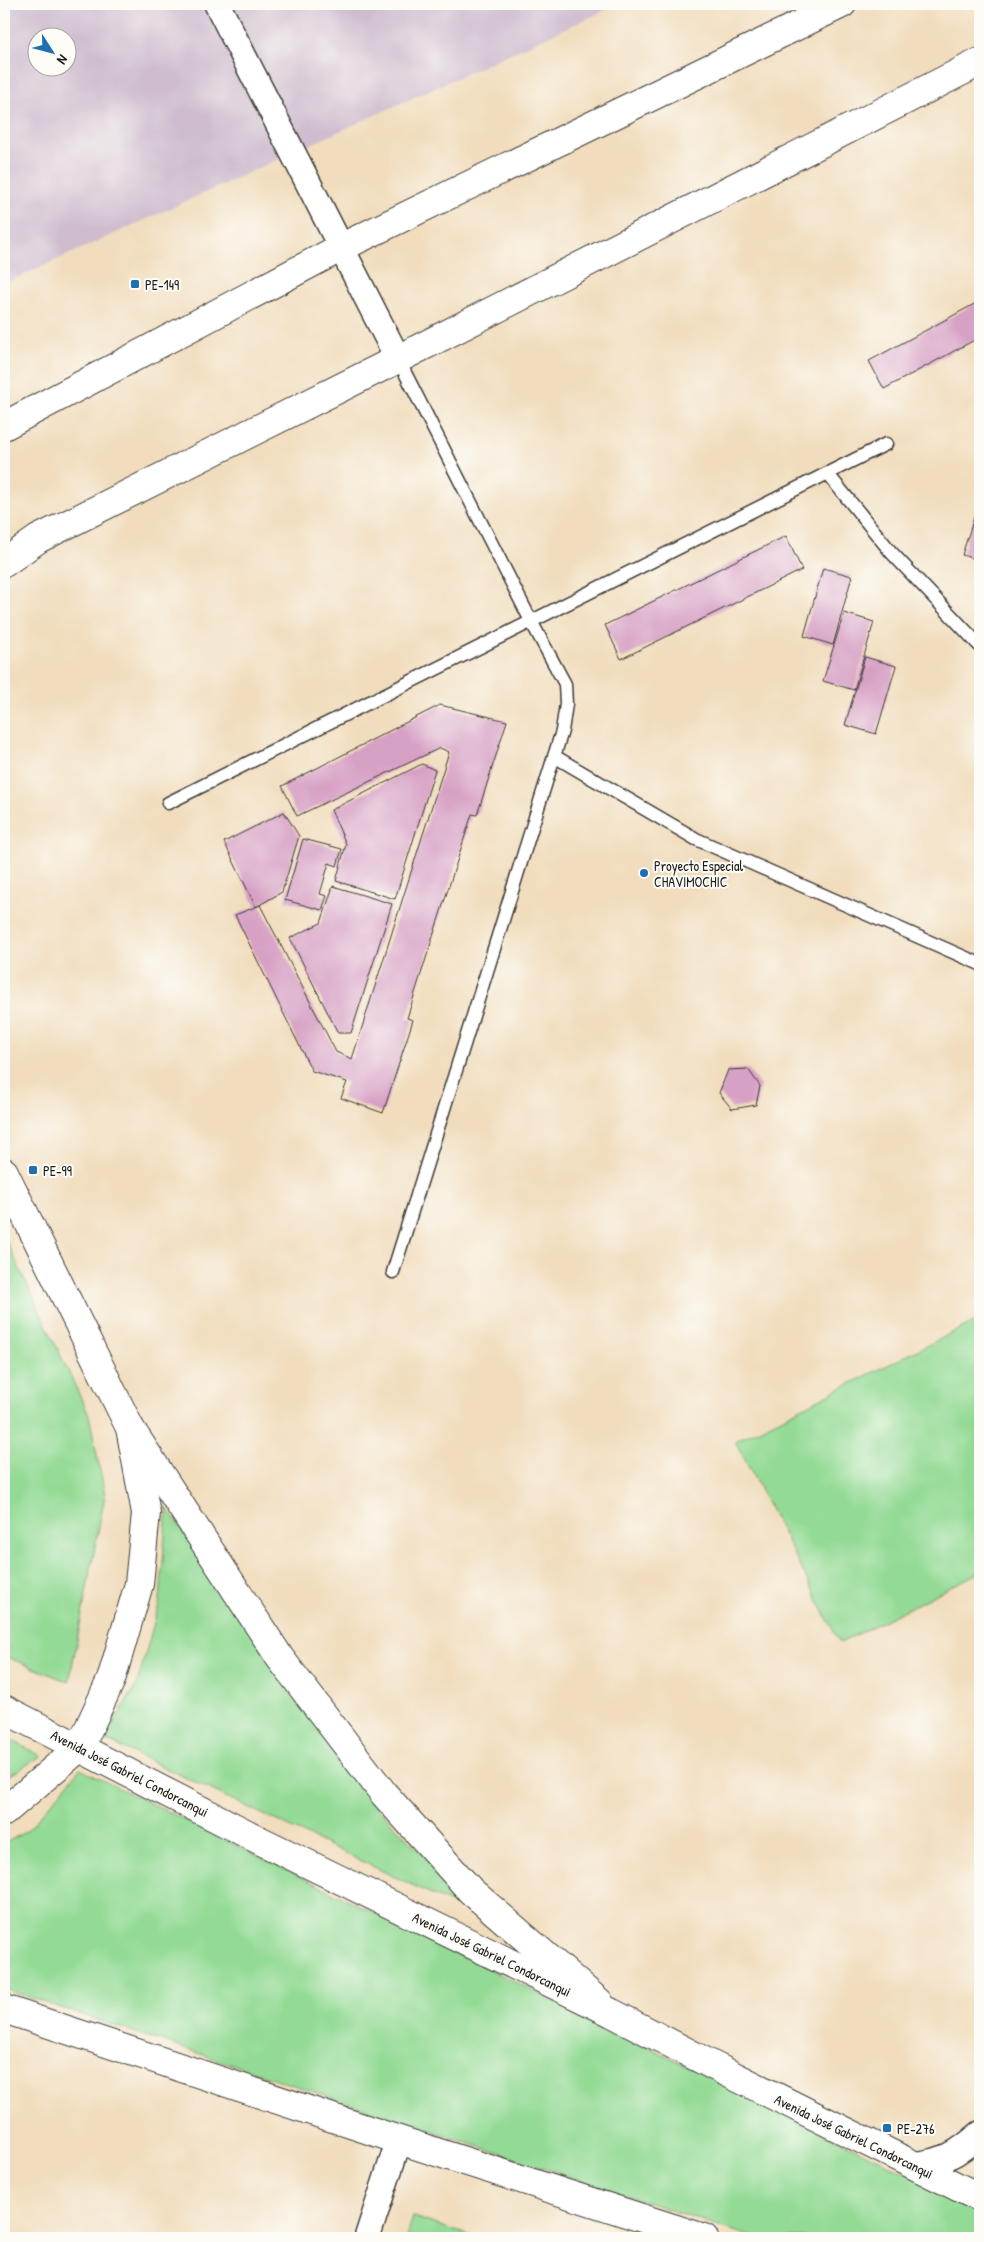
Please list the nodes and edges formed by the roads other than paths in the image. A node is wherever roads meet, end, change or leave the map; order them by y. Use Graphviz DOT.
graph roads {
  1 [pos="217,4"];
  2 [pos="842,4"];
  3 [pos="980,62"];
  4 [pos="342,247"];
  5 [pos="398,359"];
  6 [pos="4,426"];
  7 [pos="886,444"];
  8 [pos="827,473"];
  9 [pos="4,563"];
  10 [pos="531,622"];
  11 [pos="980,646"];
  12 [pos="554,756"];
  13 [pos="168,803"];
  14 [pos="980,964"];
  15 [pos="4,1172"];
  16 [pos="393,1272"];
  17 [pos="130,1428"];
  18 [pos="4,1709"];
  19 [pos="80,1747"];
  20 [pos="4,1812"];
  21 [pos="4,2009"];
  22 [pos="612,2013"];
  23 [pos="980,2134"];
  24 [pos="399,2140"];
  25 [pos="912,2165"];
  26 [pos="980,2198"];
  27 [pos="368,2238"];
  28 [pos="704,2238"];
  1 -- 4 [label="street"];
  2 -- 4 [label="main road"];
  3 -- 5 [label="main road"];
  4 -- 5 [label="street"];
  4 -- 6 [label="main road"];
  5 -- 9 [label="main road"];
  5 -- 10 [label="lane"];
  7 -- 8 [label="lane"];
  8 -- 10 [label="lane"];
  8 -- 11 [label="lane"];
  10 -- 12 [label="lane"];
  10 -- 13 [label="lane"];
  12 -- 14 [label="lane"];
  12 -- 16 [label="lane"];
  15 -- 17 [label="main road"];
  17 -- 19 [label="main road"];
  17 -- 22 [label="main road"];
  18 -- 19 [label="main road, Avenida José Gabriel Condorcanqui"];
  19 -- 20 [label="main road"];
  19 -- 22 [label="main road, Avenida José Gabriel Condorcanqui"];
  21 -- 24 [label="main road"];
  22 -- 25 [label="main road, Avenida José Gabriel Condorcanqui"];
  23 -- 25 [label="street"];
  24 -- 27 [label="street"];
  24 -- 28 [label="main road"];
  25 -- 26 [label="main road, Avenida José Gabriel Condorcanqui"];
}
